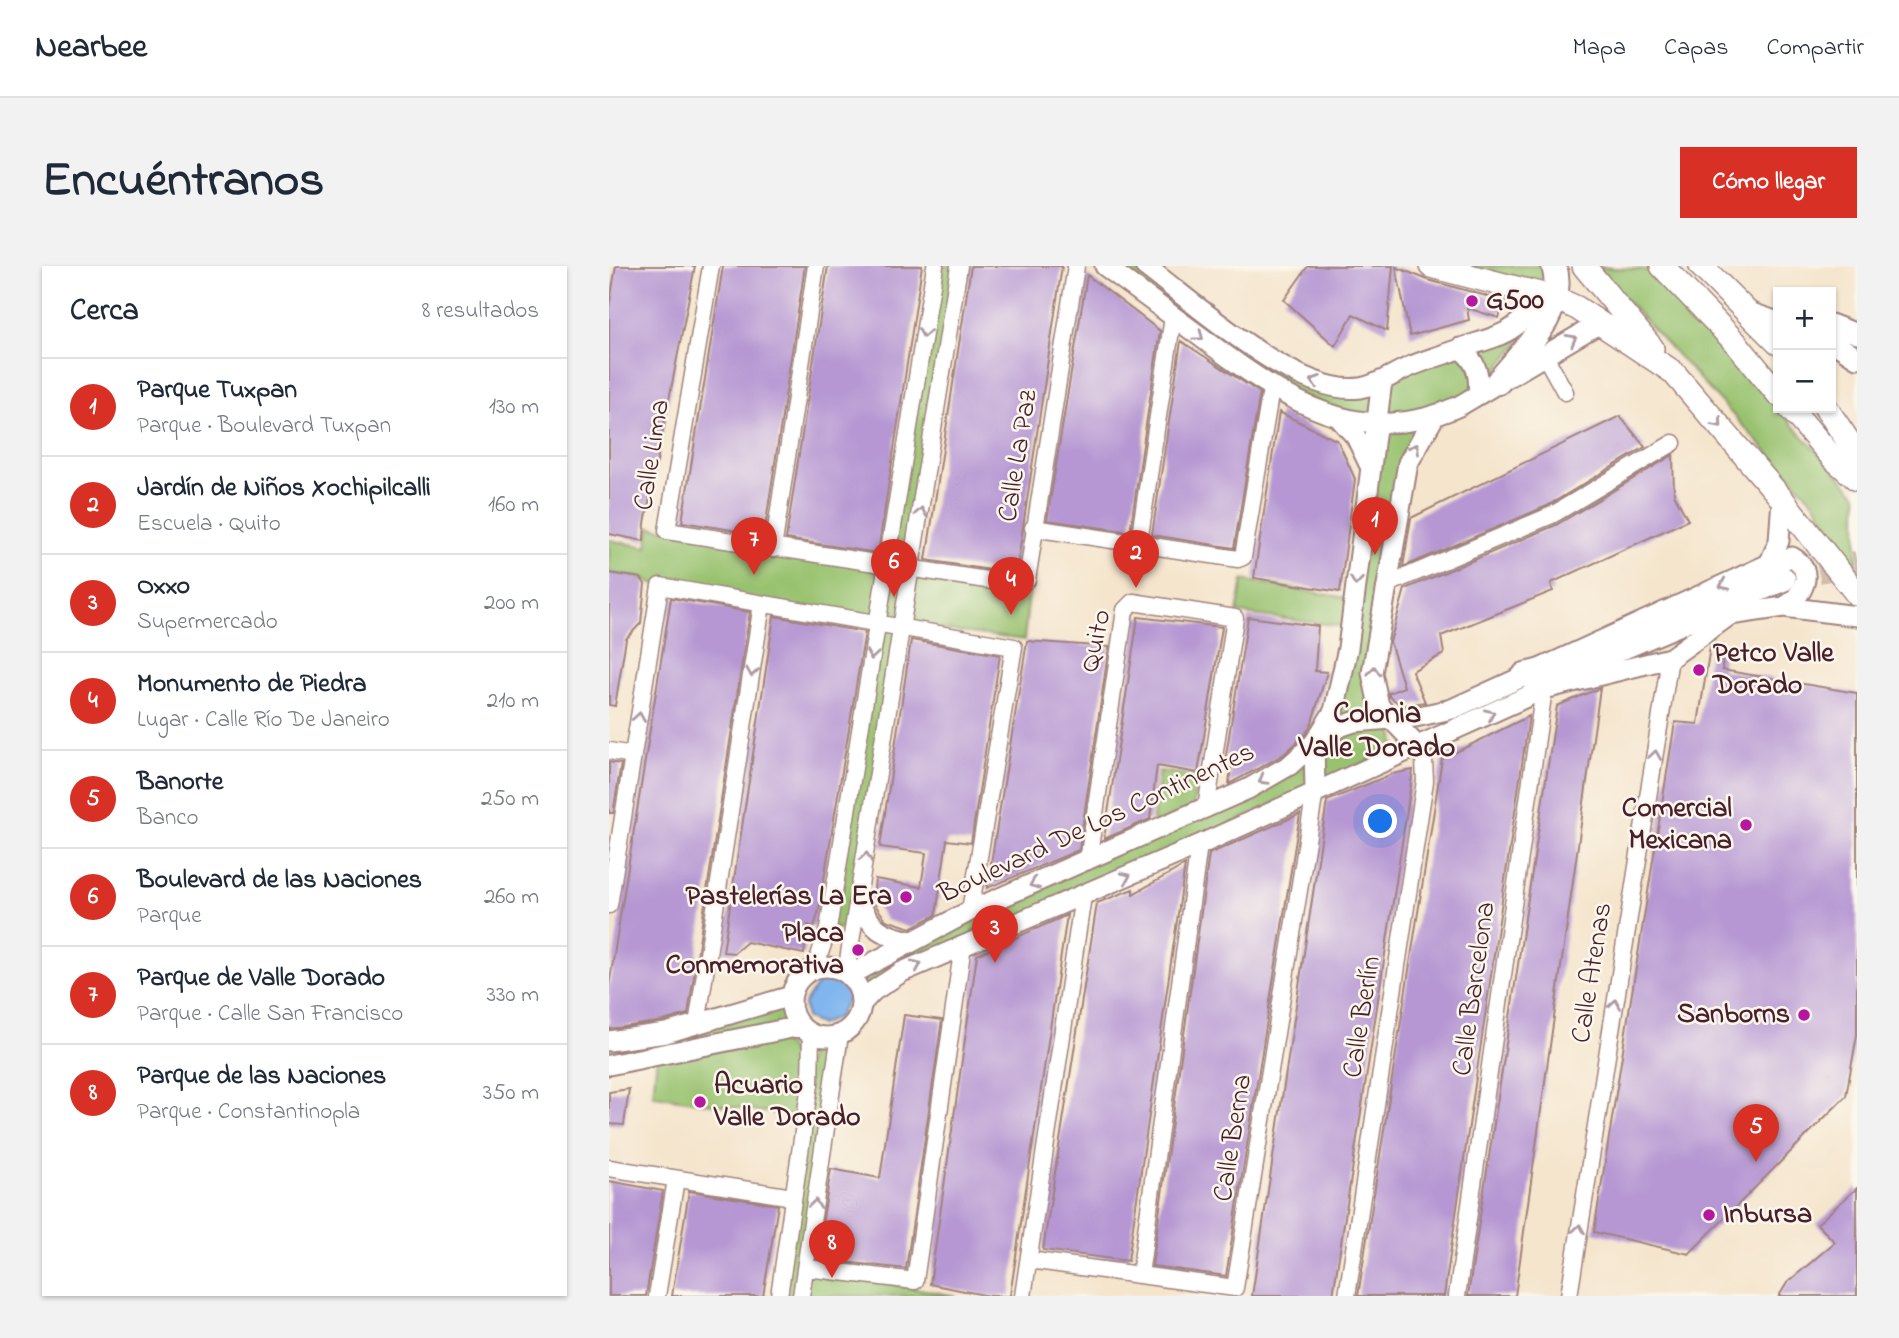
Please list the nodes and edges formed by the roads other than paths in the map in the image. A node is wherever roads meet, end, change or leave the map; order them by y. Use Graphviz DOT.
graph roads {
  1 [pos="711,266"];
  2 [pos="816,266"];
  3 [pos="935,266"];
  4 [pos="959,266"];
  5 [pos="1076,266"];
  6 [pos="1105,266"];
  7 [pos="1145,266"];
  8 [pos="1431,266"];
  9 [pos="1554,266"];
  10 [pos="1584,266"];
  11 [pos="1663,266"];
  12 [pos="1701,266"];
  13 [pos="1545,295"];
  14 [pos="1749,312"];
  15 [pos="1173,317"];
  16 [pos="1773,320"];
  17 [pos="1600,323"];
  18 [pos="1836,326"];
  19 [pos="1857,334"];
  20 [pos="1773,338"];
  21 [pos="1836,344"];
  22 [pos="1460,348"];
  23 [pos="1544,354"];
  24 [pos="1857,358"];
  25 [pos="1673,372"];
  26 [pos="1382,381"];
  27 [pos="1773,388"];
  28 [pos="1271,389"];
  29 [pos="1488,389"];
  30 [pos="1565,392"];
  31 [pos="1794,413"];
  32 [pos="1829,413"];
  33 [pos="1434,417"];
  34 [pos="1339,418"];
  35 [pos="1378,422"];
  36 [pos="1673,443"];
  37 [pos="1857,454"];
  38 [pos="1369,464"];
  39 [pos="1857,479"];
  40 [pos="1782,499"];
  41 [pos="1034,528"];
  42 [pos="1139,542"];
  43 [pos="773,549"];
  44 [pos="885,566"];
  45 [pos="913,569"];
  46 [pos="1776,572"];
  47 [pos="1386,585"];
  48 [pos="1857,594"];
  49 [pos="762,604"];
  50 [pos="1784,607"];
  51 [pos="1857,616"];
  52 [pos="876,625"];
  53 [pos="902,629"];
  54 [pos="1670,658"];
  55 [pos="1535,682"];
  56 [pos="1391,720"];
  57 [pos="1314,743"];
  58 [pos="1418,747"];
  59 [pos="609,751"];
  60 [pos="633,755"];
  61 [pos="1315,791"];
  62 [pos="1206,809"];
  63 [pos="1199,845"];
  64 [pos="1088,861"];
  65 [pos="1083,896"];
  66 [pos="859,902"];
  67 [pos="609,905"];
  68 [pos="970,911"];
  69 [pos="912,941"];
  70 [pos="963,945"];
  71 [pos="815,968"];
  72 [pos="848,974"];
  73 [pos="791,996"];
  74 [pos="861,1004"];
  75 [pos="697,1025"];
  76 [pos="806,1030"];
  77 [pos="840,1034"];
  78 [pos="609,1041"];
  79 [pos="609,1065"];
  80 [pos="609,1168"];
  81 [pos="676,1179"];
  82 [pos="793,1197"];
  83 [pos="1029,1260"];
  84 [pos="806,1268"];
  85 [pos="1140,1275"];
  86 [pos="657,1296"];
  87 [pos="779,1296"];
  88 [pos="801,1296"];
  89 [pos="1023,1296"];
  90 [pos="1347,1296"];
  91 [pos="1457,1296"];
  92 [pos="1569,1296"];
  1 -- 43 [label="street, Calle Lima"];
  2 -- 43 [label="street"];
  3 -- 44 [label="street, one-way"];
  45 -- 4 [label="street, one-way"];
  5 -- 41 [label="street, Calle La Paz"];
  6 -- 15 [label="street"];
  26 -- 7 [label="street, one-way"];
  8 -- 13 [label="main road"];
  9 -- 13 [label="main road"];
  10 -- 25 [label="main road"];
  11 -- 27 [label="main road"];
  12 -- 14 [label="main road"];
  13 -- 17 [label="main road"];
  13 -- 22 [label="street"];
  13 -- 29 [label="main road"];
  14 -- 16 [label="street"];
  14 -- 20 [label="main road"];
  15 -- 28 [label="street, one-way"];
  15 -- 42 [label="street"];
  23 -- 17 [label="street, one-way"];
  17 -- 25 [label="main road"];
  18 -- 19 [label="street"];
  21 -- 24 [label="street"];
  22 -- 26 [label="street"];
  22 -- 29 [label="street"];
  23 -- 29 [label="street"];
  23 -- 30 [label="street"];
  25 -- 40 [label="main road, one-way"];
  26 -- 35 [label="street"];
  28 -- 34 [label="street"];
  28 -- 42 [label="street"];
  29 -- 33 [label="street"];
  31 -- 39 [label="main road"];
  32 -- 37 [label="main road"];
  33 -- 35 [label="street"];
  47 -- 33 [label="street, one-way"];
  34 -- 35 [label="street"];
  34 -- 38 [label="street"];
  35 -- 38 [label="street"];
  36 -- 47 [label="street"];
  38 -- 57 [label="street, one-way"];
  40 -- 46 [label="street"];
  40 -- 48 [label="main road"];
  41 -- 42 [label="street"];
  41 -- 45 [label="street, Calle La Paz"];
  43 -- 44 [label="street, Calle Lima"];
  44 -- 45 [label="street, Calle Lima"];
  44 -- 52 [label="street"];
  45 -- 53 [label="street"];
  46 -- 50 [label="street"];
  46 -- 55 [label="main road, one-way"];
  56 -- 47 [label="street, one-way"];
  49 -- 52 [label="street"];
  60 -- 49 [label="street, one-way"];
  49 -- 75 [label="street, one-way"];
  50 -- 51 [label="street, Boulevard De Los Continentes"];
  50 -- 54 [label="street, Boulevard De Los Continentes"];
  52 -- 53 [label="street"];
  52 -- 71 [label="street, one-way"];
  66 -- 53 [label="street, one-way"];
  53 -- 68 [label="street"];
  54 -- 55 [label="street, Boulevard De Los Continentes"];
  92 -- 54 [label="street, Calle Atenas, one-way"];
  55 -- 56 [label="street, Boulevard De Los Continentes"];
  58 -- 55 [label="street, Boulevard De Los Continentes, one-way"];
  55 -- 91 [label="street, Calle Barcelona"];
  56 -- 57 [label="street, Boulevard De Los Continentes"];
  56 -- 58 [label="street"];
  57 -- 61 [label="street"];
  57 -- 62 [label="street, Boulevard De Los Continentes, one-way"];
  58 -- 61 [label="street, Boulevard De Los Continentes"];
  58 -- 90 [label="street, Calle Berlín"];
  59 -- 60 [label="street"];
  60 -- 67 [label="street"];
  61 -- 63 [label="street, Boulevard De Los Continentes"];
  61 -- 85 [label="street, Calle Berna"];
  62 -- 64 [label="street, Boulevard De Los Continentes"];
  62 -- 64 [label="street, Quito"];
  65 -- 63 [label="street, Boulevard De Los Continentes, one-way"];
  63 -- 85 [label="street"];
  64 -- 68 [label="street, Boulevard De Los Continentes, one-way"];
  65 -- 70 [label="street, Boulevard De Los Continentes"];
  65 -- 83 [label="street"];
  66 -- 69 [label="street"];
  66 -- 72 [label="street"];
  68 -- 69 [label="street, Boulevard De Los Continentes"];
  69 -- 72 [label="street, Boulevard De Los Continentes"];
  74 -- 70 [label="street, Boulevard De Los Continentes, one-way"];
  70 -- 84 [label="street"];
  71 -- 72 [label="street"];
  71 -- 73 [label="street"];
  72 -- 74 [label="street"];
  73 -- 75 [label="street"];
  73 -- 76 [label="street"];
  74 -- 77 [label="street"];
  75 -- 78 [label="street"];
  76 -- 77 [label="street"];
  76 -- 79 [label="street"];
  76 -- 82 [label="street"];
  84 -- 77 [label="street, one-way"];
  80 -- 81 [label="street"];
  81 -- 82 [label="street"];
  81 -- 86 [label="street"];
  82 -- 87 [label="street"];
  83 -- 85 [label="street, Calle Berna"];
  83 -- 89 [label="street"];
  84 -- 88 [label="street"];
}
